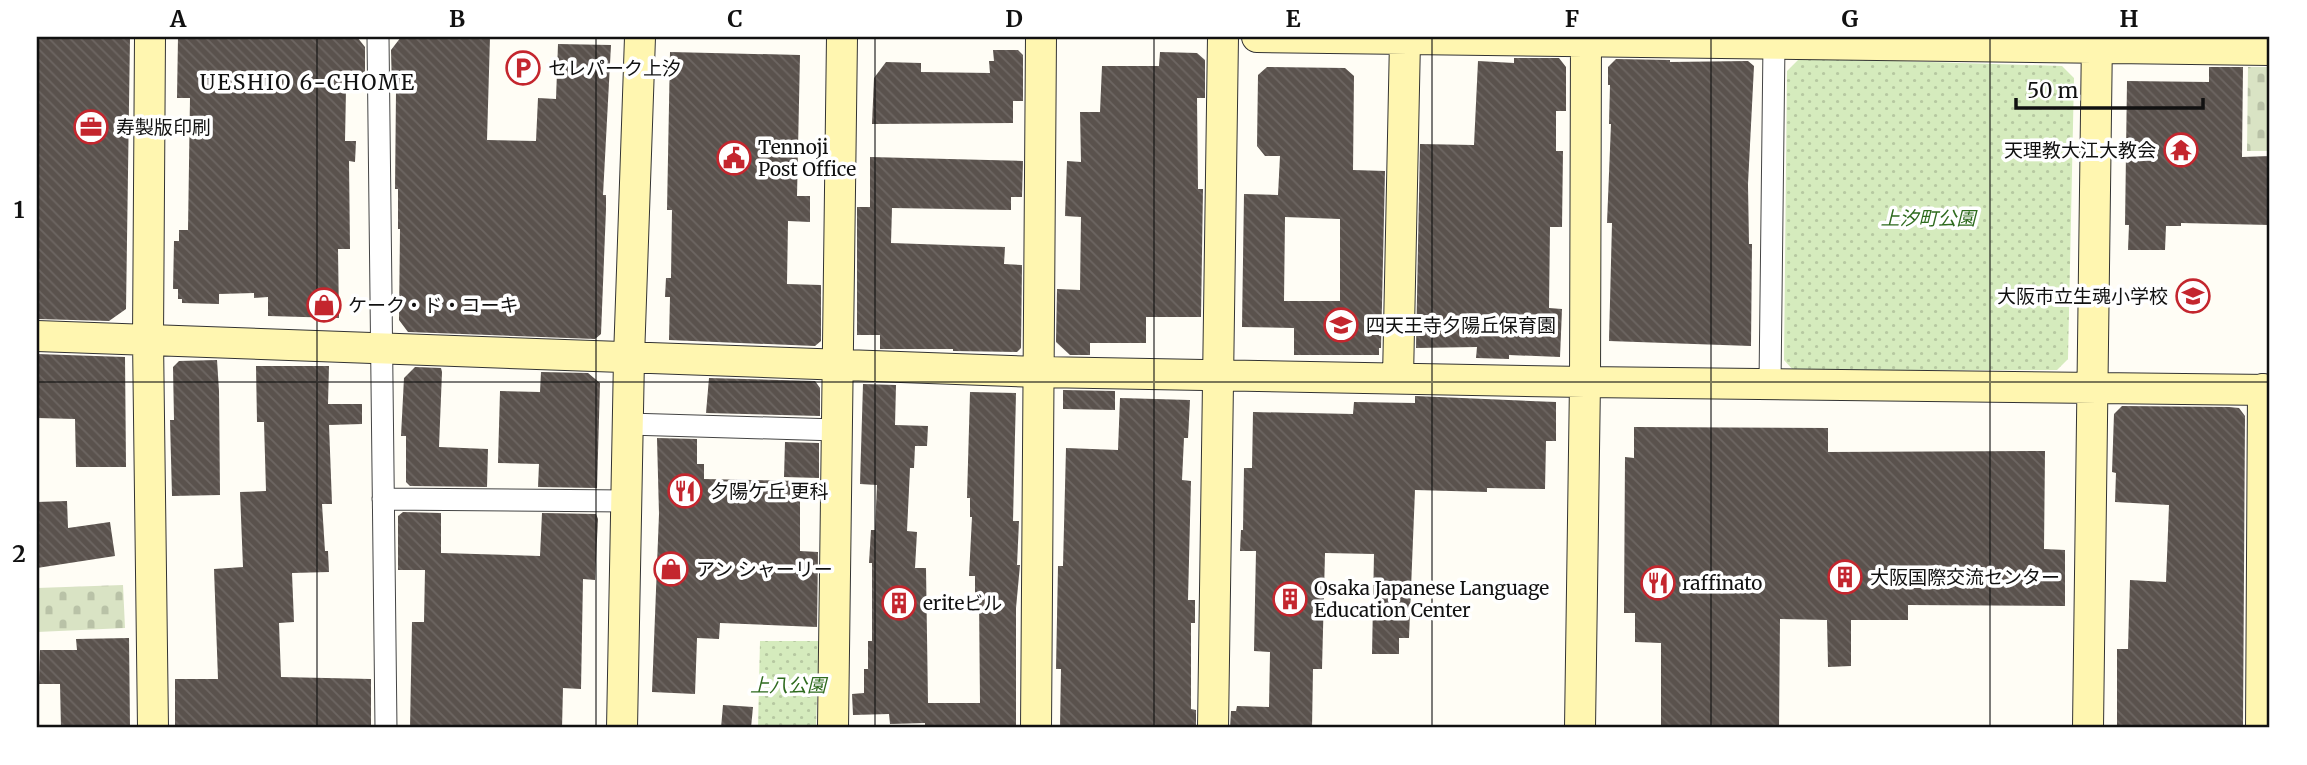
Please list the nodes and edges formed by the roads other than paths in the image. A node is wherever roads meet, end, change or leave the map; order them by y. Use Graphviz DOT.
graph roads {
  1 [pos="150,37"];
  2 [pos="378,37"];
  3 [pos="640,37"];
  4 [pos="842,37"];
  5 [pos="1041,37"];
  6 [pos="1223,37"];
  7 [pos="1257,37"];
  8 [pos="1586,38"];
  9 [pos="1405,40"];
  10 [pos="2097,42"];
  11 [pos="1773,43"];
  12 [pos="2270,50"];
  13 [pos="37,336"];
  14 [pos="148,339"];
  15 [pos="381,350"];
  16 [pos="629,358"];
  17 [pos="838,365"];
  18 [pos="1040,372"];
  19 [pos="1217,375"];
  20 [pos="1398,378"];
  21 [pos="1585,382"];
  22 [pos="1770,384"];
  23 [pos="2091,388"];
  24 [pos="2267,390"];
  25 [pos="628,424"];
  26 [pos="837,430"];
  27 [pos="383,499"];
  28 [pos="627,501"];
  29 [pos="2266,630"];
  30 [pos="153,728"];
  31 [pos="386,728"];
  32 [pos="622,728"];
  33 [pos="833,728"];
  34 [pos="1036,728"];
  35 [pos="1213,728"];
  36 [pos="1580,728"];
  37 [pos="2088,728"];
  38 [pos="2261,728"];
  1 -- 14 [label="street"];
  2 -- 15 [label="street"];
  3 -- 16 [label="street"];
  4 -- 17 [label="street"];
  5 -- 18 [label="street"];
  6 -- 19 [label="street"];
  7 -- 9 [label="street"];
  8 -- 9 [label="street"];
  8 -- 11 [label="street"];
  8 -- 21 [label="street"];
  9 -- 20 [label="street"];
  10 -- 11 [label="street"];
  10 -- 12 [label="street"];
  10 -- 23 [label="street"];
  11 -- 22 [label="street"];
  13 -- 14 [label="street"];
  14 -- 15 [label="street"];
  14 -- 30 [label="street"];
  15 -- 16 [label="street"];
  15 -- 27 [label="street"];
  16 -- 17 [label="street"];
  16 -- 25 [label="street"];
  17 -- 18 [label="street"];
  17 -- 26 [label="street"];
  18 -- 19 [label="street"];
  18 -- 34 [label="street"];
  19 -- 20 [label="street"];
  19 -- 35 [label="street"];
  20 -- 21 [label="street"];
  21 -- 22 [label="street"];
  21 -- 36 [label="street"];
  22 -- 23 [label="street"];
  23 -- 24 [label="street"];
  23 -- 37 [label="street"];
  24 -- 29 [label="street"];
  25 -- 26 [label="street"];
  25 -- 28 [label="street"];
  26 -- 33 [label="street"];
  27 -- 28 [label="street"];
  27 -- 31 [label="street"];
  28 -- 32 [label="street"];
  29 -- 38 [label="street"];
}
